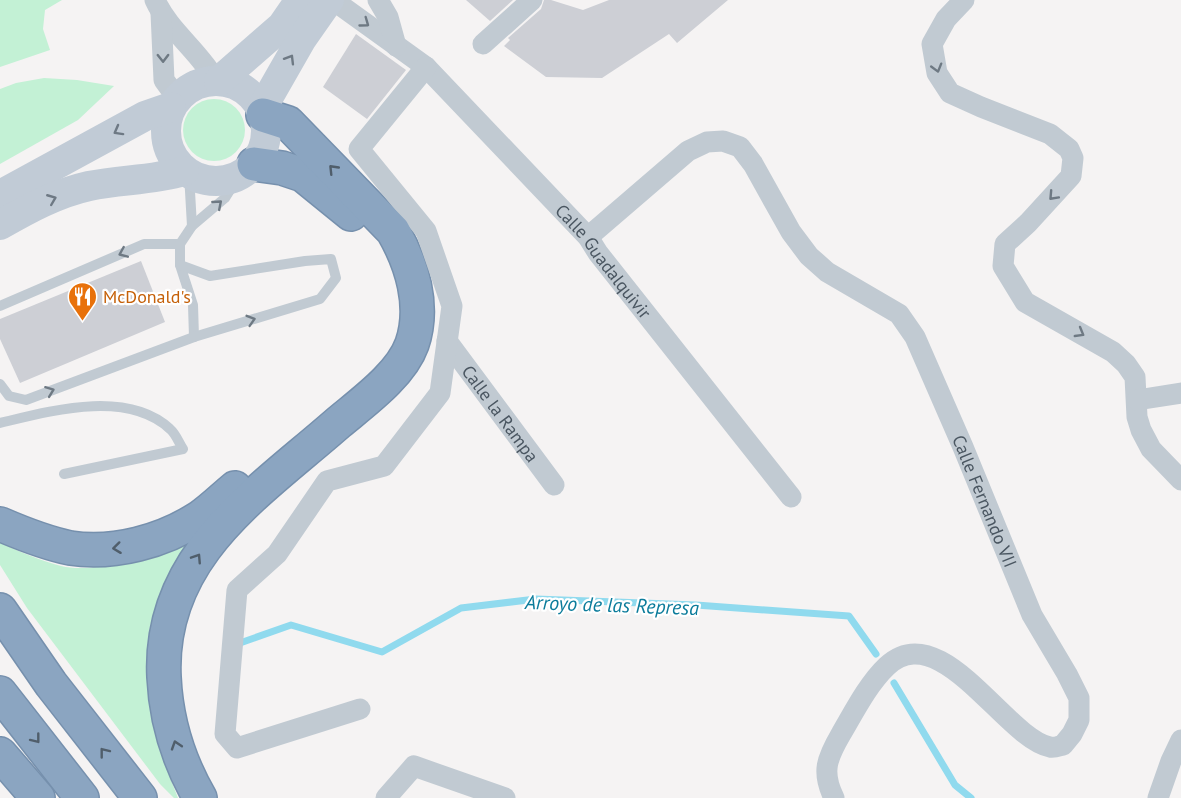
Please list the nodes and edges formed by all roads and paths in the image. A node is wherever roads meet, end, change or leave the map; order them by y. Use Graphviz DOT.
graph roads {
  1 [pos="300,0"];
  2 [pos="331,0"];
  3 [pos="378,0"];
  4 [pos="532,0"];
  5 [pos="964,0"];
  6 [pos="158,7"];
  7 [pos="483,44"];
  8 [pos="396,46"];
  9 [pos="426,67"];
  10 [pos="217,81"];
  11 [pos="174,103"];
  12 [pos="262,112"];
  13 [pos="246,171"];
  14 [pos="186,173"];
  15 [pos="0,195"];
  16 [pos="0,225"];
  17 [pos="192,226"];
  18 [pos="588,237"];
  19 [pos="180,244"];
  20 [pos="180,265"];
  21 [pos="0,306"];
  22 [pos="195,337"];
  23 [pos="447,341"];
  24 [pos="0,384"];
  25 [pos="1181,393"];
  26 [pos="1137,400"];
  27 [pos="0,423"];
  28 [pos="64,474"];
  29 [pos="1181,480"];
  30 [pos="554,485"];
  31 [pos="791,496"];
  32 [pos="0,524"];
  33 [pos="0,610"];
  34 [pos="0,693"];
  35 [pos="360,709"];
  36 [pos="1181,740"];
  37 [pos="0,754"];
  38 [pos="0,791"];
  39 [pos="12,798"];
  40 [pos="38,798"];
  41 [pos="82,798"];
  42 [pos="140,798"];
  43 [pos="200,798"];
  44 [pos="386,798"];
  45 [pos="505,798"];
  46 [pos="834,798"];
  47 [pos="1158,798"];
  1 -- 10 [label="main road"];
  2 -- 8 [label="street, Calle Guadalquivir, one-way"];
  12 -- 2 [label="main road, one-way"];
  3 -- 8 [label="street"];
  4 -- 7 [label="street"];
  5 -- 26 [label="street, one-way"];
  6 -- 10 [label="street"];
  6 -- 11 [label="street, one-way"];
  8 -- 9 [label="street, Calle Guadalquivir"];
  9 -- 18 [label="street, Calle Guadalquivir"];
  9 -- 23 [label="street"];
  10 -- 11 [label="main road"];
  10 -- 12 [label="main road"];
  11 -- 14 [label="main road"];
  11 -- 15 [label="main road, one-way"];
  12 -- 13 [label="main road"];
  43 -- 12 [label="highway, one-way"];
  13 -- 14 [label="main road"];
  17 -- 13 [label="lane, one-way"];
  13 -- 32 [label="highway, one-way"];
  16 -- 14 [label="main road, one-way"];
  14 -- 17 [label="lane"];
  17 -- 19 [label="lane"];
  18 -- 31 [label="street, Calle Guadalquivir"];
  18 -- 46 [label="street, Calle Fernando VII"];
  19 -- 20 [label="lane"];
  19 -- 21 [label="lane, one-way"];
  20 -- 22 [label="lane"];
  22 -- 20 [label="lane, one-way"];
  24 -- 22 [label="lane, one-way"];
  23 -- 30 [label="street, Calle la Rampa"];
  23 -- 35 [label="street"];
  25 -- 26 [label="street"];
  26 -- 29 [label="street"];
  27 -- 28 [label="lane"];
  42 -- 33 [label="highway, one-way"];
  34 -- 41 [label="highway, one-way"];
  36 -- 47 [label="street"];
  37 -- 40 [label="highway"];
  38 -- 39 [label="highway"];
  44 -- 45 [label="street"];
}
